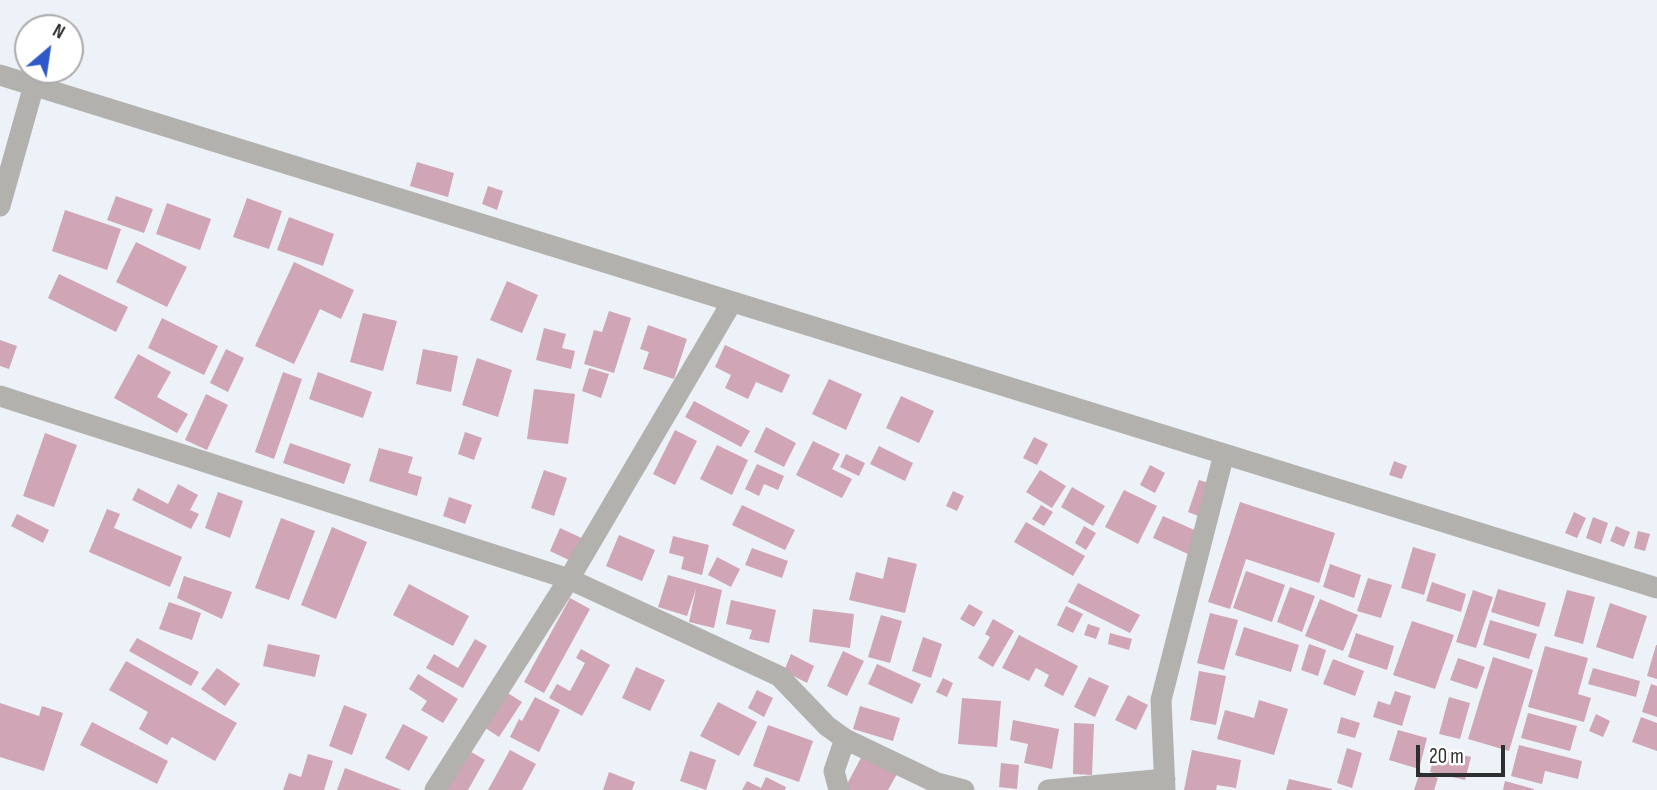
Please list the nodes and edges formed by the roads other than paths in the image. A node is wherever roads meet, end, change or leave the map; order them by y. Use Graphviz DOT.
graph roads {
  1 [pos="0,75"];
  2 [pos="34,85"];
  3 [pos="0,206"];
  4 [pos="732,302"];
  5 [pos="0,396"];
  6 [pos="1224,454"];
  7 [pos="569,579"];
  8 [pos="1657,588"];
  9 [pos="845,739"];
  10 [pos="1165,784"];
  11 [pos="435,790"];
  12 [pos="839,790"];
  13 [pos="964,790"];
  14 [pos="1048,790"];
  1 -- 2 [label="street"];
  2 -- 3 [label="street"];
  2 -- 4 [label="street"];
  4 -- 6 [label="street"];
  4 -- 7 [label="street"];
  5 -- 7 [label="street"];
  6 -- 8 [label="street"];
  6 -- 10 [label="street"];
  7 -- 9 [label="street"];
  7 -- 11 [label="street"];
  9 -- 12 [label="street"];
  9 -- 13 [label="street"];
  10 -- 14 [label="street"];
}
